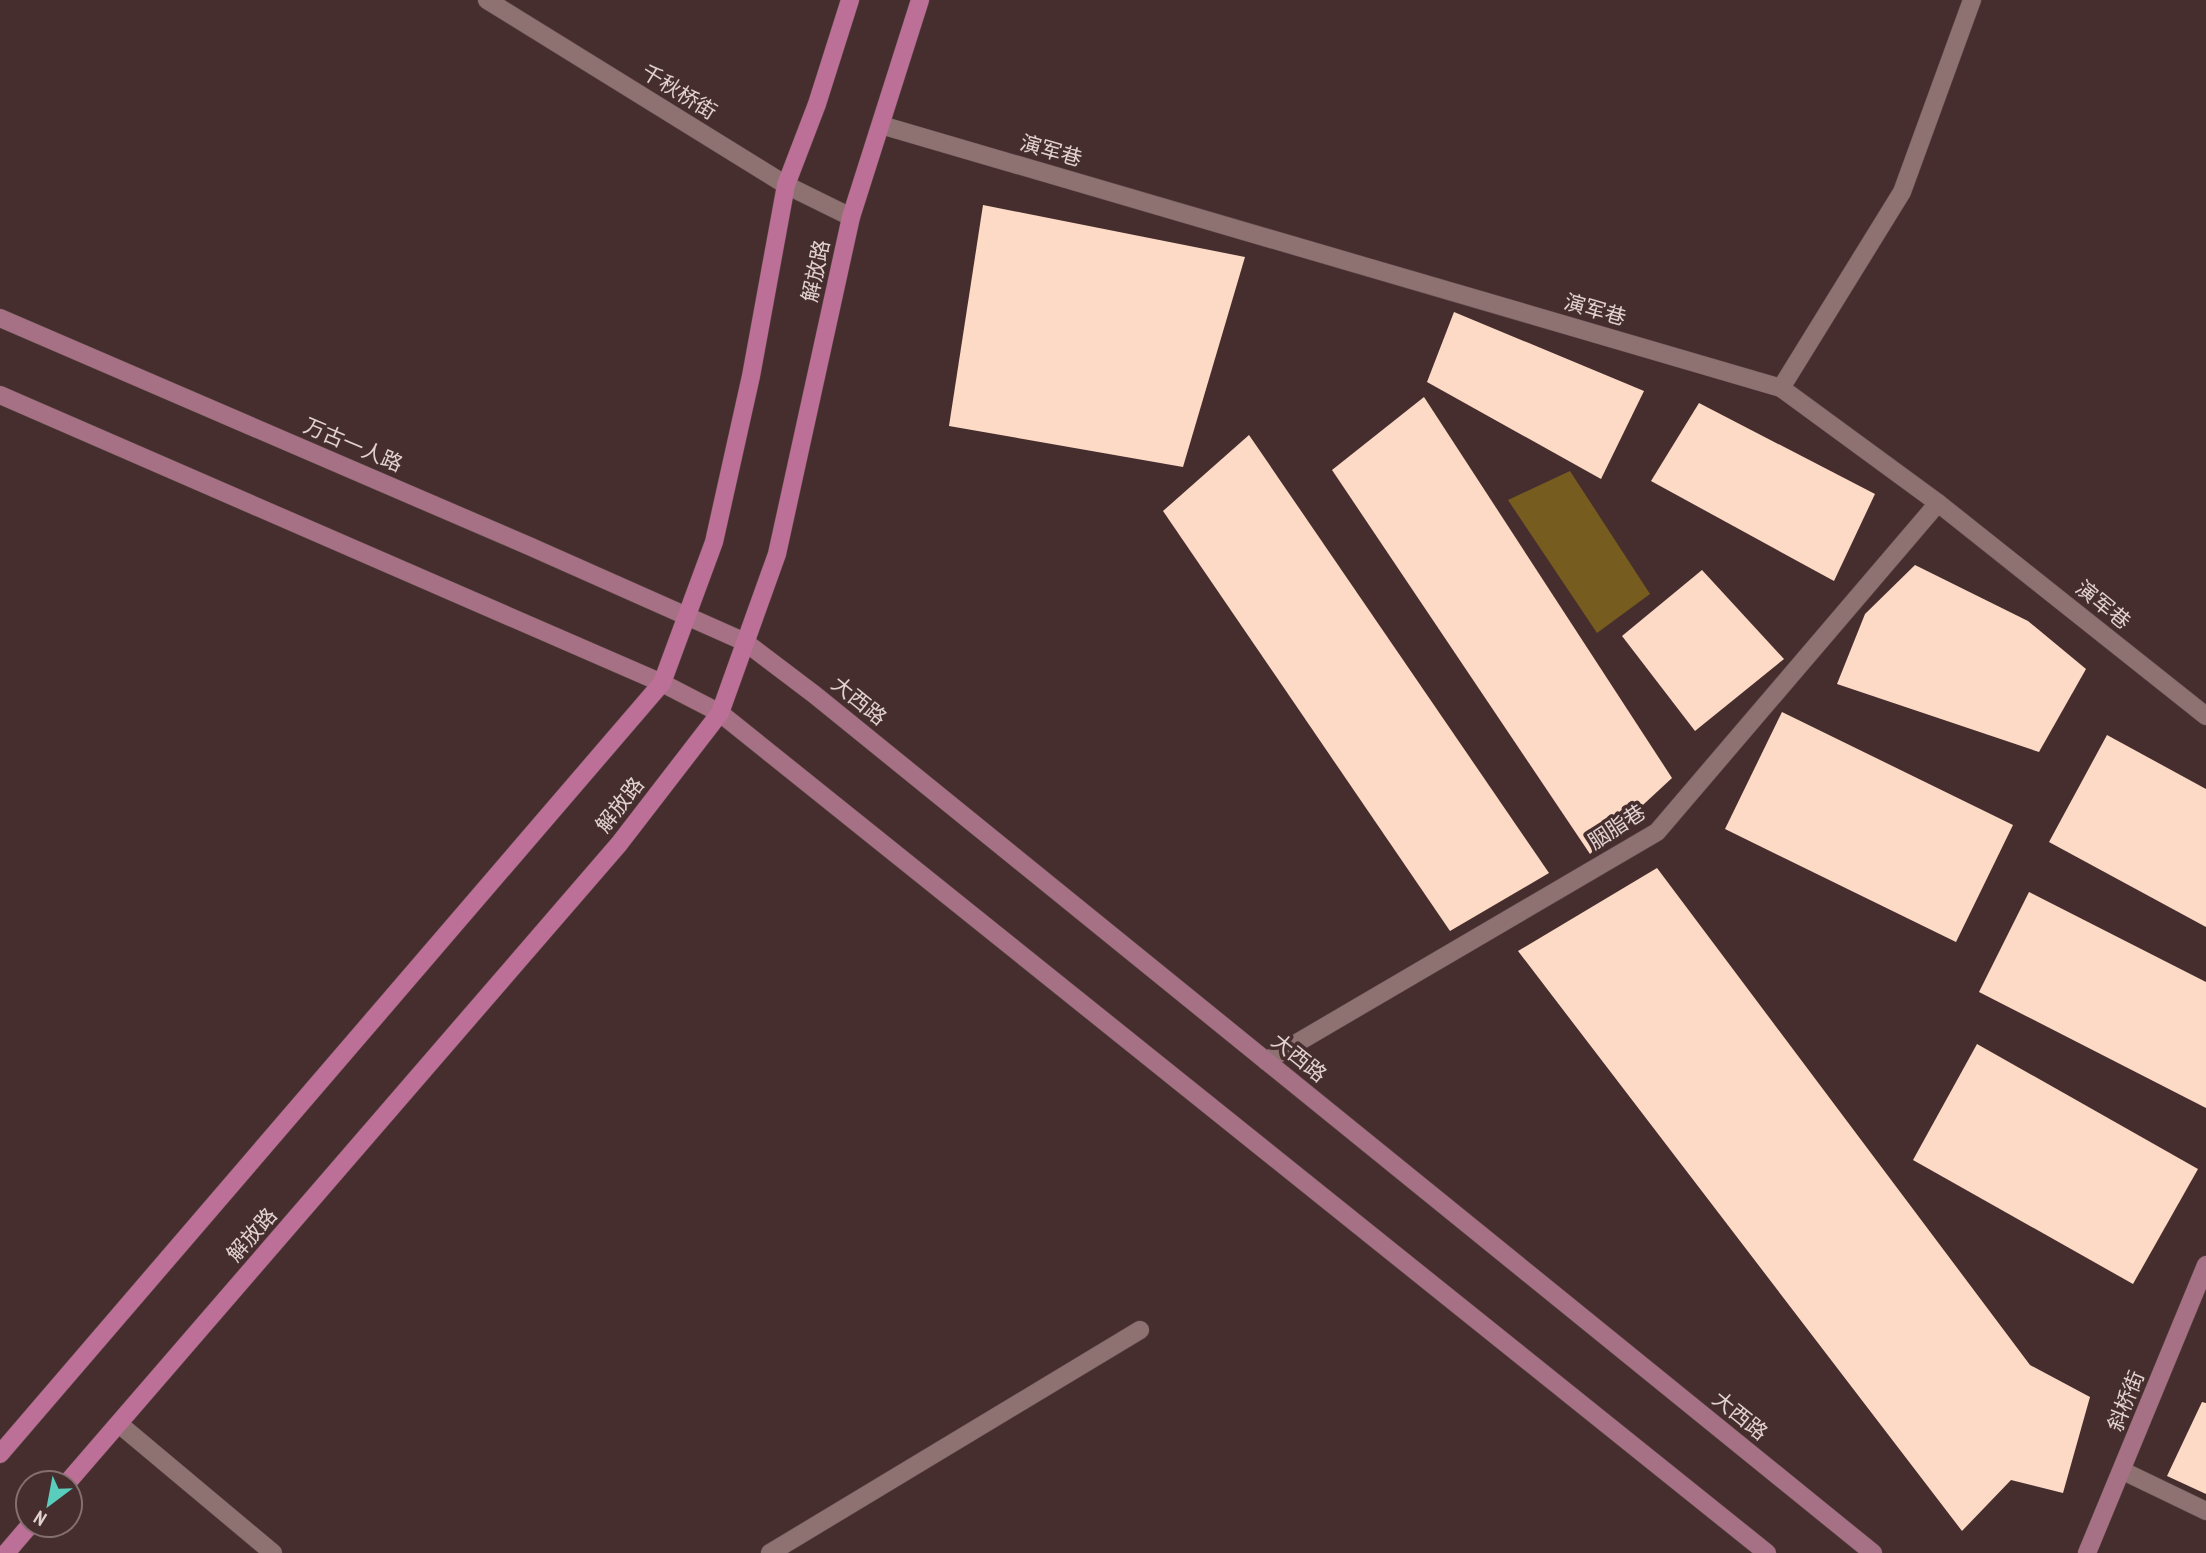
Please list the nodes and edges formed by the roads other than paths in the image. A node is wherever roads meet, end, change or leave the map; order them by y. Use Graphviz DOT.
graph roads {
  1 [pos="486,0"];
  2 [pos="850,0"];
  3 [pos="920,0"];
  4 [pos="1972,0"];
  5 [pos="881,125"];
  6 [pos="786,185"];
  7 [pos="851,217"];
  8 [pos="0,318"];
  9 [pos="1782,388"];
  10 [pos="0,395"];
  11 [pos="1938,503"];
  12 [pos="687,615"];
  13 [pos="745,642"];
  14 [pos="663,683"];
  15 [pos="720,713"];
  16 [pos="2206,716"];
  17 [pos="1266,1061"];
  18 [pos="2206,1265"];
  19 [pos="1140,1330"];
  20 [pos="119,1424"];
  21 [pos="0,1454"];
  22 [pos="79,1469"];
  23 [pos="2123,1471"];
  24 [pos="2206,1511"];
  25 [pos="18,1539"];
  26 [pos="6,1553"];
  27 [pos="273,1553"];
  28 [pos="771,1553"];
  29 [pos="1767,1553"];
  30 [pos="1873,1553"];
  31 [pos="2087,1553"];
  1 -- 6 [label="street, 千秋桥街"];
  2 -- 6 [label="main road, 解放路"];
  3 -- 5 [label="main road, 解放路"];
  4 -- 9 [label="street"];
  5 -- 7 [label="main road, 解放路"];
  5 -- 9 [label="street, 演军巷"];
  6 -- 7 [label="street, 千秋桥街"];
  6 -- 12 [label="main road, 解放路"];
  7 -- 13 [label="main road, 解放路"];
  8 -- 12 [label="street, 万古一人路"];
  9 -- 11 [label="street, 演军巷"];
  10 -- 14 [label="street"];
  11 -- 16 [label="street, 演军巷"];
  11 -- 17 [label="street, 胭脂巷"];
  12 -- 13 [label="street, 大西路"];
  12 -- 14 [label="main road, 解放路"];
  13 -- 15 [label="main road, 解放路"];
  13 -- 17 [label="street, 大西路"];
  14 -- 15 [label="street"];
  14 -- 21 [label="main road, 解放路"];
  15 -- 20 [label="main road, 解放路"];
  15 -- 29 [label="street"];
  17 -- 30 [label="street, 大西路"];
  18 -- 23 [label="street, 斜桥街"];
  19 -- 28 [label="street"];
  20 -- 22 [label="main road, 解放路"];
  20 -- 27 [label="street"];
  23 -- 24 [label="street"];
  23 -- 31 [label="street, 斜桥街"];
  25 -- 26 [label="main road"];
}
